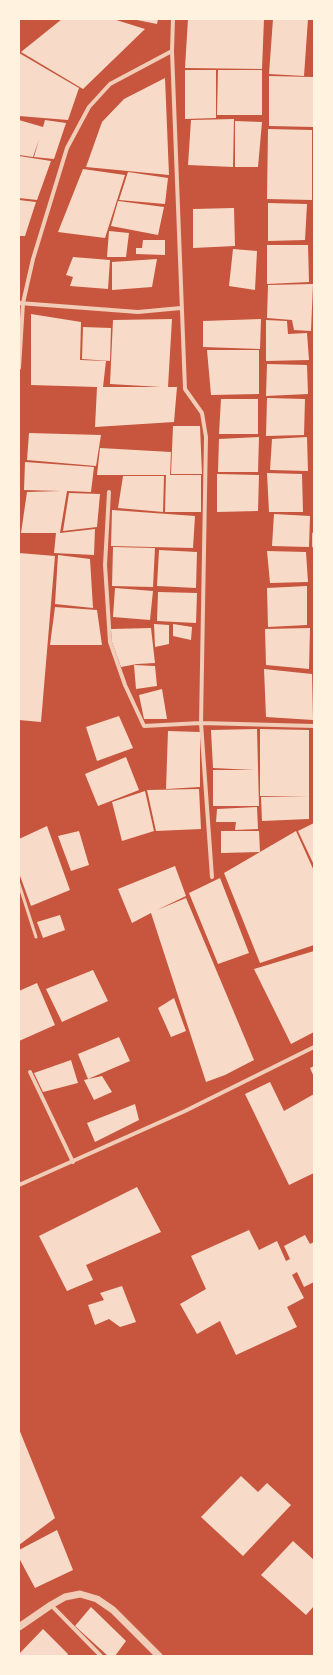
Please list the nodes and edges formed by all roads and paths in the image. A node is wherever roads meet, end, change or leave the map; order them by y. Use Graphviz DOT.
graph roads {
  1 [pos="173,19"];
  2 [pos="172,51"];
  3 [pos="21,303"];
  4 [pos="181,308"];
  5 [pos="19,368"];
  6 [pos="109,492"];
  7 [pos="314,534"];
  8 [pos="314,542"];
  9 [pos="314,546"];
  10 [pos="201,723"];
  11 [pos="314,726"];
  12 [pos="212,877"];
  13 [pos="19,884"];
  14 [pos="36,937"];
  15 [pos="314,1048"];
  16 [pos="30,1072"];
  17 [pos="73,1162"];
  18 [pos="19,1185"];
  19 [pos="51,1605"];
  20 [pos="19,1627"];
  21 [pos="101,1656"];
  22 [pos="159,1656"];
  1 -- 2 [label="street"];
  2 -- 3 [label="street"];
  2 -- 4 [label="street"];
  3 -- 4 [label="street"];
  3 -- 5 [label="street"];
  4 -- 10 [label="street"];
  6 -- 10 [label="street"];
  7 -- 8 [label="street"];
  8 -- 9 [label="street"];
  10 -- 11 [label="street"];
  10 -- 12 [label="street"];
  13 -- 14 [label="lane"];
  15 -- 17 [label="street"];
  16 -- 17 [label="street"];
  17 -- 18 [label="street"];
  19 -- 20 [label="street"];
  19 -- 21 [label="street"];
  19 -- 22 [label="street"];
}
